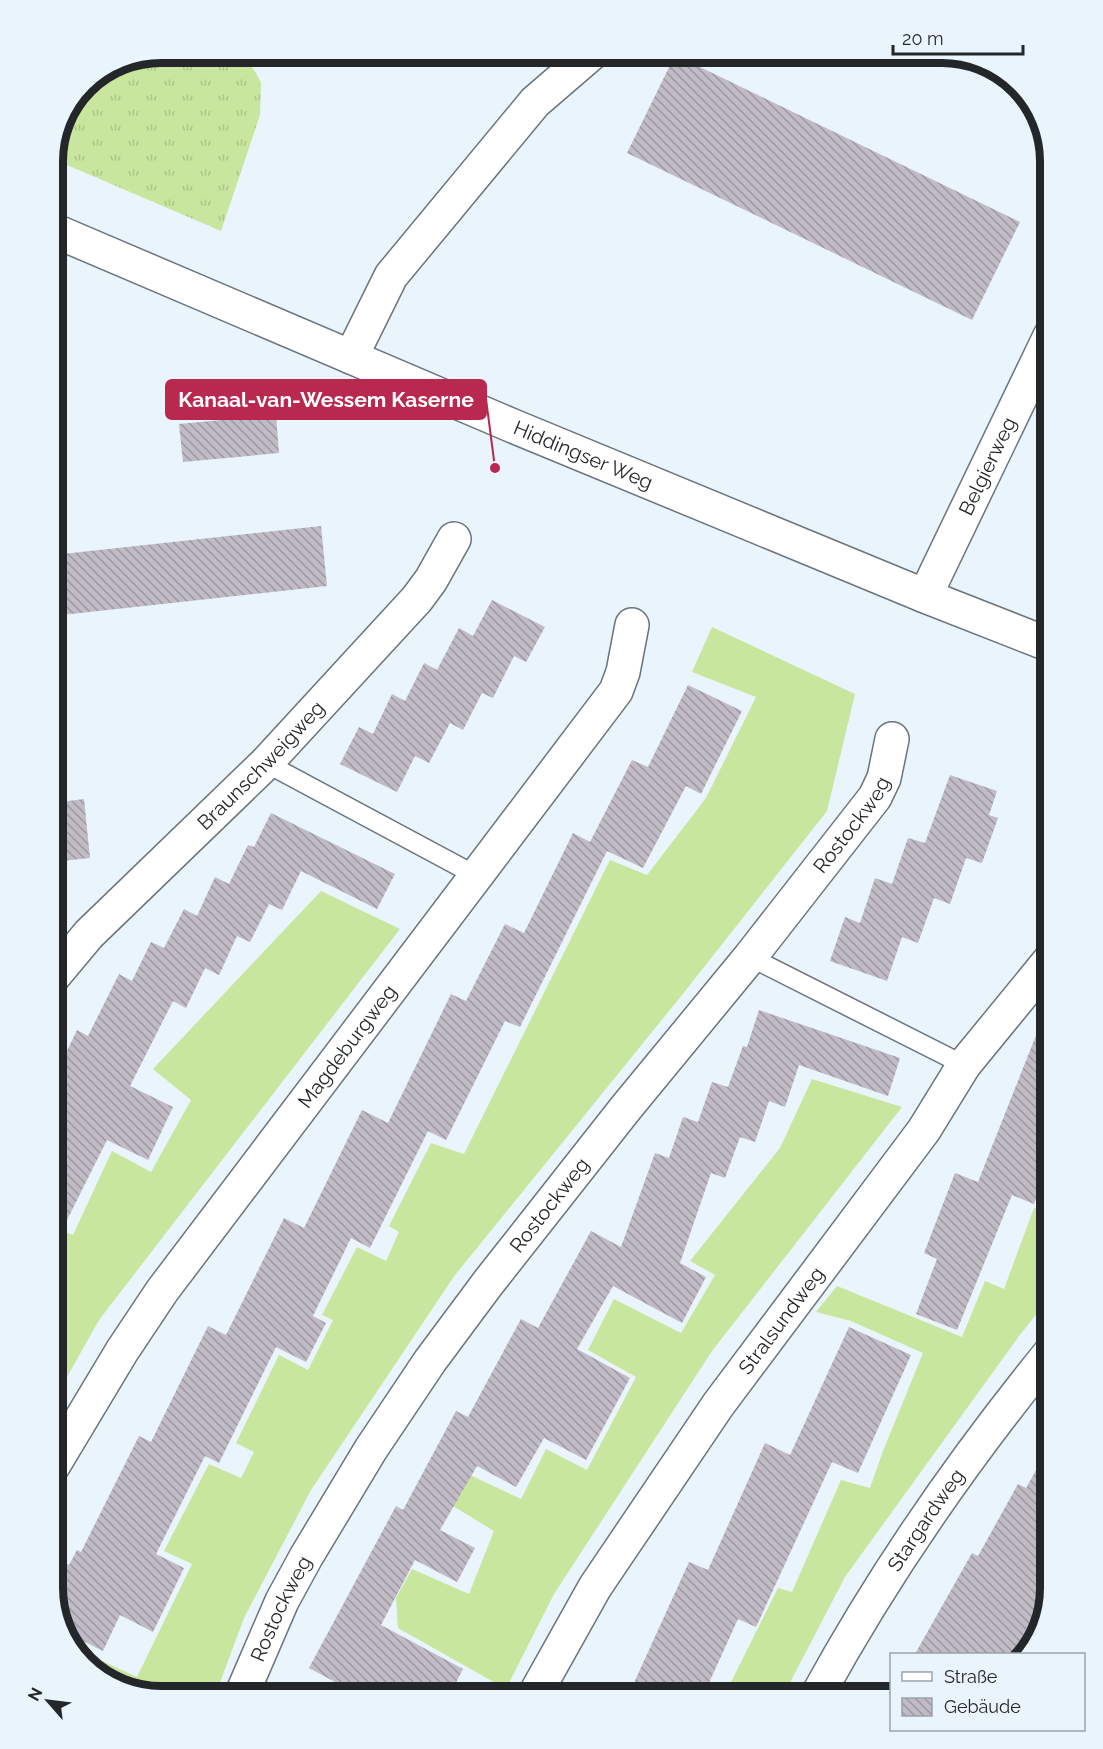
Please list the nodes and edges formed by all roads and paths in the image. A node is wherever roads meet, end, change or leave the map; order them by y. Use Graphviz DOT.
graph roads {
  1 [pos="580,63"];
  2 [pos="63,234"];
  3 [pos="351,357"];
  4 [pos="1040,357"];
  5 [pos="454,539"];
  6 [pos="925,596"];
  7 [pos="632,625"];
  8 [pos="1040,641"];
  9 [pos="892,739"];
  10 [pos="266,763"];
  11 [pos="475,875"];
  12 [pos="750,957"];
  13 [pos="63,965"];
  14 [pos="1040,972"];
  15 [pos="964,1065"];
  16 [pos="1040,1366"];
  17 [pos="63,1448"];
  18 [pos="245,1686"];
  19 [pos="540,1686"];
  20 [pos="822,1686"];
  1 -- 3 [label="street"];
  2 -- 3 [label="street, Hiddingser Weg"];
  3 -- 6 [label="street, Hiddingser Weg"];
  4 -- 6 [label="street, Belgierweg"];
  5 -- 10 [label="street, Braunschweigweg"];
  6 -- 8 [label="street, Hiddingser Weg"];
  7 -- 11 [label="street, Magdeburgweg"];
  9 -- 12 [label="street, Rostockweg"];
  10 -- 11 [label="lane"];
  10 -- 13 [label="street, Braunschweigweg"];
  11 -- 17 [label="street, Magdeburgweg"];
  12 -- 15 [label="lane"];
  12 -- 18 [label="street, Rostockweg"];
  14 -- 15 [label="street, Stralsundweg"];
  15 -- 19 [label="street, Stralsundweg"];
  16 -- 20 [label="street, Stargardweg"];
}
